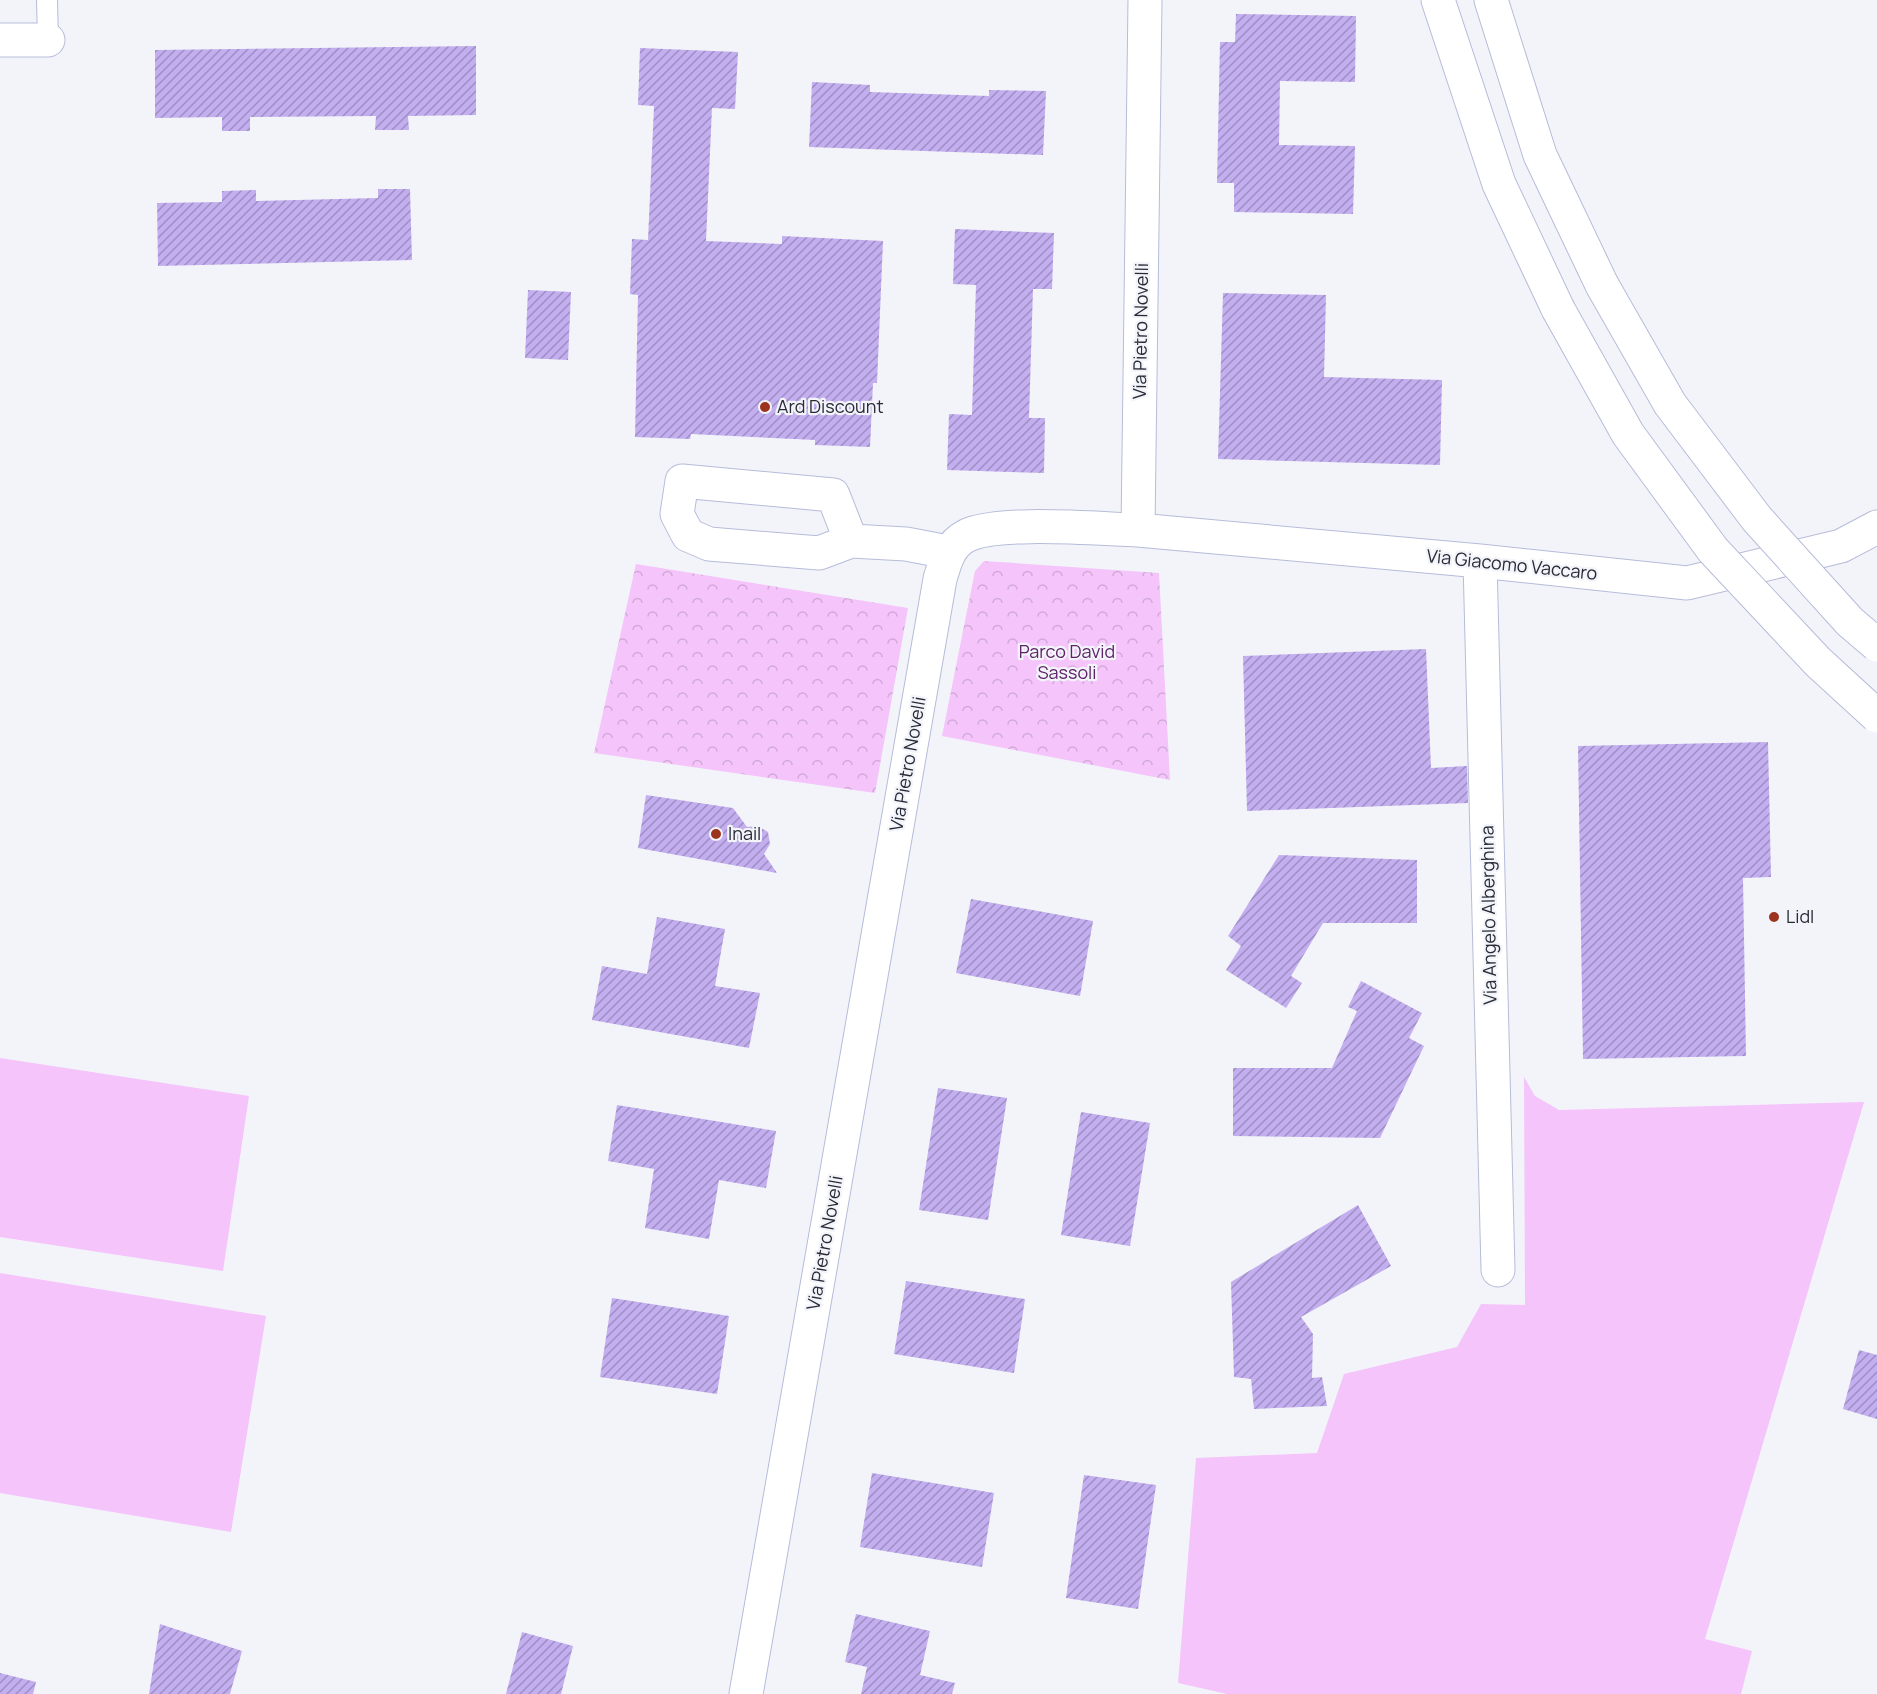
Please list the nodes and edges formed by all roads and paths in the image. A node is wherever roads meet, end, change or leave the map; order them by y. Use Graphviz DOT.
graph roads {
  1 [pos="47,0"];
  2 [pos="1145,0"];
  3 [pos="1438,0"];
  4 [pos="1491,0"];
  5 [pos="0,40"];
  6 [pos="48,40"];
  7 [pos="1877,527"];
  8 [pos="1138,530"];
  9 [pos="851,541"];
  10 [pos="948,552"];
  11 [pos="1480,561"];
  12 [pos="1877,645"];
  13 [pos="1877,716"];
  14 [pos="1498,1269"];
  15 [pos="746,1694"];
  1 -- 6 [label="lane"];
  2 -- 8 [label="street, Via Pietro Novelli"];
  3 -- 13 [label="street, bridge"];
  4 -- 12 [label="street, bridge"];
  5 -- 6 [label="street"];
  7 -- 11 [label="street, Via Giacomo Vaccaro"];
  8 -- 10 [label="street"];
  8 -- 11 [label="street, Via Giacomo Vaccaro"];
  9 -- 9 [label="street"];
  9 -- 10 [label="street"];
  10 -- 15 [label="street, Via Pietro Novelli"];
  11 -- 14 [label="street, Via Angelo Alberghina"];
}
